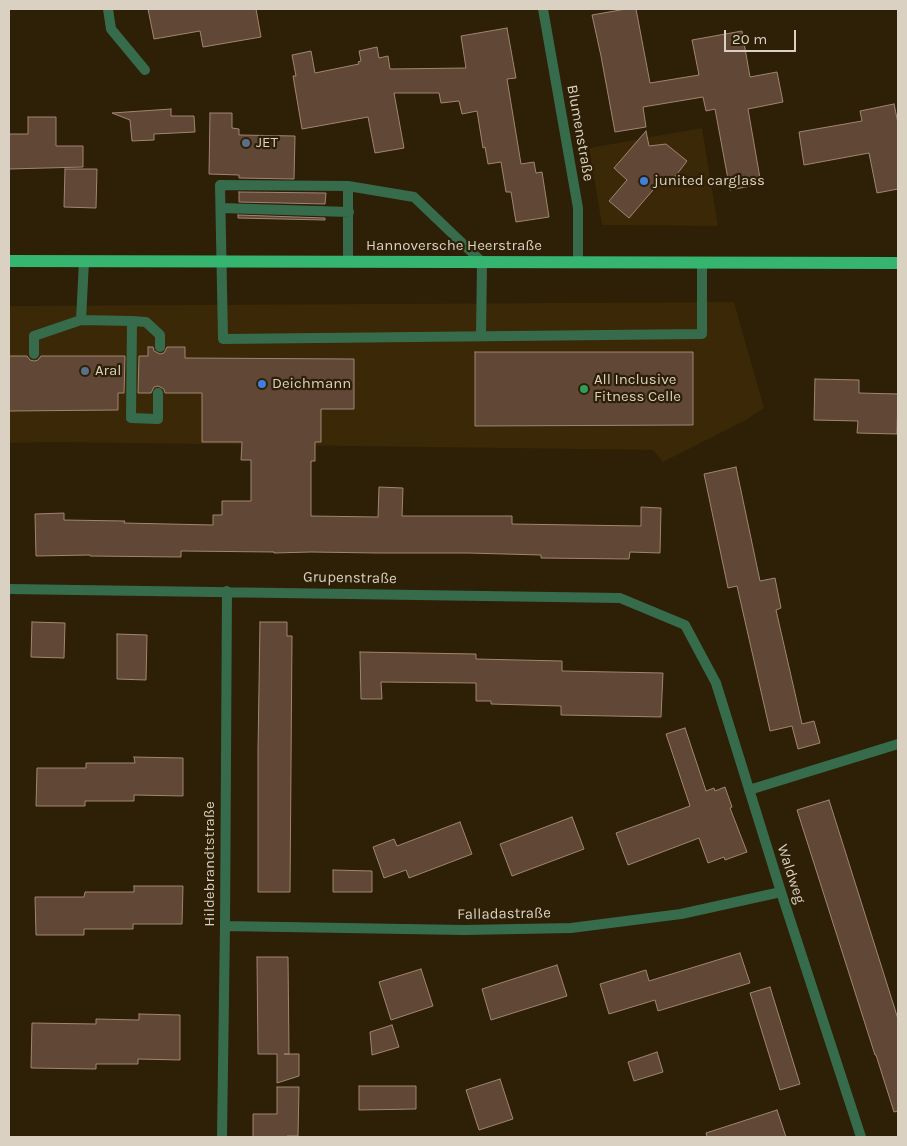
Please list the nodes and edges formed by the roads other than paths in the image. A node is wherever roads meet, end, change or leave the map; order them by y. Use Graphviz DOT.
graph roads {
  1 [pos="108,9"];
  2 [pos="543,9"];
  3 [pos="145,70"];
  4 [pos="348,186"];
  5 [pos="221,208"];
  6 [pos="349,212"];
  7 [pos="9,261"];
  8 [pos="84,261"];
  9 [pos="221,261"];
  10 [pos="348,262"];
  11 [pos="482,262"];
  12 [pos="578,263"];
  13 [pos="702,263"];
  14 [pos="898,263"];
  15 [pos="81,320"];
  16 [pos="132,321"];
  17 [pos="482,336"];
  18 [pos="160,347"];
  19 [pos="34,354"];
  20 [pos="158,393"];
  21 [pos="9,589"];
  22 [pos="227,592"];
  23 [pos="685,624"];
  24 [pos="898,744"];
  25 [pos="749,790"];
  26 [pos="781,892"];
  27 [pos="225,926"];
  28 [pos="222,1137"];
  29 [pos="860,1137"];
  1 -- 3 [label="street"];
  2 -- 12 [label="street, Blumenstraße"];
  4 -- 5 [label="street"];
  4 -- 6 [label="street"];
  4 -- 11 [label="street"];
  5 -- 6 [label="street"];
  5 -- 9 [label="street"];
  6 -- 10 [label="street"];
  7 -- 8 [label="main road, Hannoversche Heerstraße"];
  8 -- 9 [label="main road, Hannoversche Heerstraße"];
  8 -- 15 [label="street"];
  9 -- 10 [label="main road, Hannoversche Heerstraße"];
  9 -- 17 [label="street"];
  10 -- 11 [label="main road, Hannoversche Heerstraße"];
  11 -- 12 [label="main road, Hannoversche Heerstraße"];
  11 -- 17 [label="street"];
  12 -- 13 [label="main road, Hannoversche Heerstraße"];
  13 -- 14 [label="main road, Hannoversche Heerstraße"];
  13 -- 17 [label="street"];
  15 -- 16 [label="street"];
  15 -- 19 [label="street"];
  16 -- 18 [label="street"];
  16 -- 20 [label="street"];
  21 -- 22 [label="street, Grupenstraße"];
  22 -- 23 [label="street, Grupenstraße"];
  22 -- 27 [label="street, Hildebrandtstraße"];
  23 -- 25 [label="street, Waldweg"];
  24 -- 25 [label="street"];
  25 -- 26 [label="street, Waldweg"];
  26 -- 27 [label="street, Falladastraße"];
  26 -- 29 [label="street, Waldweg"];
  27 -- 28 [label="street, Hildebrandtstraße"];
}
